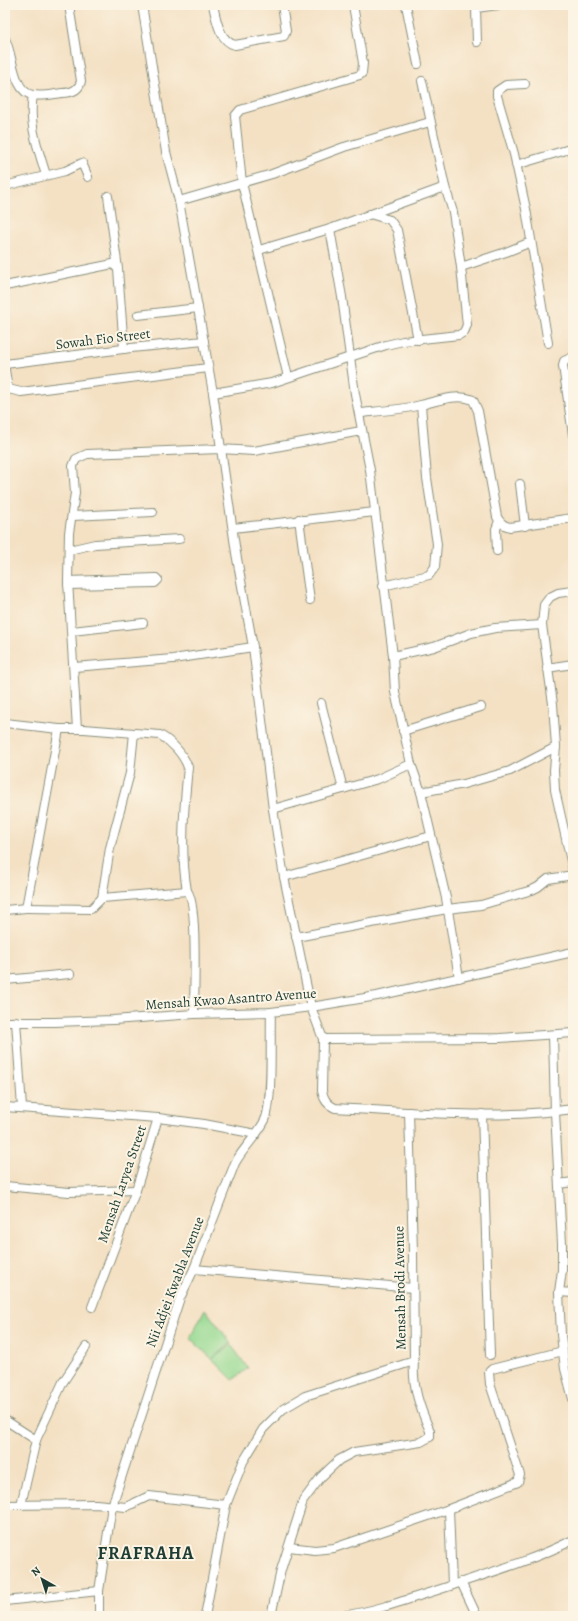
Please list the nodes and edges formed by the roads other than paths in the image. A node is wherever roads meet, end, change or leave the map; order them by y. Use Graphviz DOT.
graph roads {
  1 [pos="70,5"];
  2 [pos="142,5"];
  3 [pos="213,5"];
  4 [pos="282,5"];
  5 [pos="353,5"];
  6 [pos="406,5"];
  7 [pos="498,5"];
  8 [pos="475,6"];
  9 [pos="5,39"];
  10 [pos="477,42"];
  11 [pos="418,64"];
  12 [pos="422,81"];
  13 [pos="525,84"];
  14 [pos="33,96"];
  15 [pos="430,122"];
  16 [pos="573,148"];
  17 [pos="516,165"];
  18 [pos="46,175"];
  19 [pos="88,177"];
  20 [pos="242,183"];
  21 [pos="5,186"];
  22 [pos="445,187"];
  23 [pos="108,196"];
  24 [pos="179,201"];
  25 [pos="370,214"];
  26 [pos="330,229"];
  27 [pos="531,242"];
  28 [pos="259,250"];
  29 [pos="461,267"];
  30 [pos="118,270"];
  31 [pos="5,286"];
  32 [pos="198,308"];
  33 [pos="138,315"];
  34 [pos="418,340"];
  35 [pos="204,341"];
  36 [pos="548,343"];
  37 [pos="124,349"];
  38 [pos="351,356"];
  39 [pos="573,357"];
  40 [pos="5,364"];
  41 [pos="208,368"];
  42 [pos="5,370"];
  43 [pos="288,377"];
  44 [pos="213,393"];
  45 [pos="421,405"];
  46 [pos="359,413"];
  47 [pos="361,431"];
  48 [pos="573,435"];
  49 [pos="220,449"];
  50 [pos="520,484"];
  51 [pos="153,512"];
  52 [pos="375,512"];
  53 [pos="73,516"];
  54 [pos="573,518"];
  55 [pos="299,519"];
  56 [pos="499,521"];
  57 [pos="525,526"];
  58 [pos="233,528"];
  59 [pos="180,539"];
  60 [pos="69,550"];
  61 [pos="497,551"];
  62 [pos="124,582"];
  63 [pos="68,583"];
  64 [pos="383,586"];
  65 [pos="573,591"];
  66 [pos="310,600"];
  67 [pos="143,622"];
  68 [pos="542,625"];
  69 [pos="72,631"];
  70 [pos="253,648"];
  71 [pos="393,656"];
  72 [pos="573,664"];
  73 [pos="74,667"];
  74 [pos="547,668"];
  75 [pos="321,703"];
  76 [pos="481,708"];
  77 [pos="5,723"];
  78 [pos="59,729"];
  79 [pos="76,729"];
  80 [pos="403,731"];
  81 [pos="134,734"];
  82 [pos="556,747"];
  83 [pos="410,764"];
  84 [pos="343,789"];
  85 [pos="421,792"];
  86 [pos="273,809"];
  87 [pos="431,836"];
  88 [pos="573,870"];
  89 [pos="573,875"];
  90 [pos="284,877"];
  91 [pos="187,891"];
  92 [pos="102,898"];
  93 [pos="26,908"];
  94 [pos="447,909"];
  95 [pos="5,910"];
  96 [pos="296,937"];
  97 [pos="573,952"];
  98 [pos="70,974"];
  99 [pos="459,978"];
  100 [pos="5,980"];
  101 [pos="311,1007"];
  102 [pos="271,1012"];
  103 [pos="194,1014"];
  104 [pos="5,1022"];
  105 [pos="16,1022"];
  106 [pos="573,1033"];
  107 [pos="553,1035"];
  108 [pos="323,1039"];
  109 [pos="5,1107"];
  110 [pos="22,1108"];
  111 [pos="573,1109"];
  112 [pos="409,1112"];
  113 [pos="554,1112"];
  114 [pos="482,1114"];
  115 [pos="158,1118"];
  116 [pos="256,1134"];
  117 [pos="573,1182"];
  118 [pos="558,1184"];
  119 [pos="5,1185"];
  120 [pos="136,1190"];
  121 [pos="194,1269"];
  122 [pos="413,1288"];
  123 [pos="558,1292"];
  124 [pos="573,1293"];
  125 [pos="92,1308"];
  126 [pos="86,1347"];
  127 [pos="563,1351"];
  128 [pos="490,1355"];
  129 [pos="414,1361"];
  130 [pos="573,1399"];
  131 [pos="5,1420"];
  132 [pos="36,1440"];
  133 [pos="5,1505"];
  134 [pos="21,1505"];
  135 [pos="226,1505"];
  136 [pos="112,1506"];
  137 [pos="449,1508"];
  138 [pos="573,1540"];
  139 [pos="289,1546"];
  140 [pos="461,1582"];
  141 [pos="452,1585"];
  142 [pos="99,1591"];
  143 [pos="5,1601"];
  144 [pos="99,1616"];
  145 [pos="205,1616"];
  146 [pos="271,1616"];
  147 [pos="341,1616"];
  148 [pos="477,1616"];
  1 -- 14 [label="street"];
  2 -- 24 [label="street"];
  3 -- 4 [label="street"];
  5 -- 20 [label="street"];
  6 -- 11 [label="street"];
  7 -- 8 [label="street"];
  8 -- 10 [label="street"];
  9 -- 14 [label="street"];
  12 -- 15 [label="street"];
  13 -- 17 [label="street"];
  14 -- 18 [label="street"];
  15 -- 20 [label="street"];
  15 -- 22 [label="street"];
  16 -- 17 [label="street"];
  17 -- 27 [label="street"];
  18 -- 19 [label="street"];
  18 -- 21 [label="street"];
  20 -- 24 [label="street"];
  20 -- 28 [label="street"];
  22 -- 25 [label="street"];
  22 -- 29 [label="street"];
  23 -- 30 [label="street"];
  24 -- 32 [label="street"];
  25 -- 26 [label="street"];
  25 -- 34 [label="street"];
  26 -- 28 [label="street"];
  26 -- 38 [label="street"];
  27 -- 29 [label="street"];
  27 -- 36 [label="street"];
  28 -- 43 [label="street"];
  29 -- 34 [label="street"];
  30 -- 31 [label="street"];
  30 -- 37 [label="street"];
  32 -- 33 [label="street"];
  32 -- 35 [label="street"];
  34 -- 38 [label="street"];
  35 -- 37 [label="street, Sowah Fio Street"];
  35 -- 41 [label="street"];
  37 -- 40 [label="street, Sowah Fio Street"];
  38 -- 43 [label="street"];
  38 -- 46 [label="street"];
  39 -- 48 [label="street"];
  41 -- 42 [label="street"];
  41 -- 44 [label="street"];
  43 -- 44 [label="street"];
  44 -- 49 [label="street"];
  45 -- 46 [label="street"];
  45 -- 56 [label="street"];
  45 -- 64 [label="street"];
  46 -- 47 [label="street"];
  47 -- 49 [label="street"];
  47 -- 52 [label="street"];
  49 -- 53 [label="street"];
  49 -- 58 [label="street"];
  50 -- 57 [label="street"];
  51 -- 53 [label="street"];
  52 -- 55 [label="street"];
  52 -- 64 [label="street"];
  53 -- 60 [label="street"];
  54 -- 57 [label="street"];
  55 -- 58 [label="street"];
  55 -- 66 [label="street"];
  56 -- 57 [label="street"];
  56 -- 61 [label="street"];
  58 -- 70 [label="street"];
  59 -- 60 [label="street"];
  60 -- 63 [label="street"];
  62 -- 63 [label="street"];
  63 -- 69 [label="street"];
  64 -- 71 [label="street"];
  65 -- 68 [label="street"];
  67 -- 69 [label="street"];
  68 -- 71 [label="street"];
  68 -- 74 [label="street"];
  69 -- 73 [label="street"];
  70 -- 73 [label="street"];
  70 -- 86 [label="street"];
  71 -- 80 [label="street"];
  72 -- 74 [label="street"];
  73 -- 79 [label="street"];
  74 -- 82 [label="street"];
  75 -- 84 [label="street"];
  76 -- 80 [label="street"];
  77 -- 78 [label="street"];
  78 -- 79 [label="street"];
  78 -- 93 [label="street"];
  79 -- 81 [label="street"];
  80 -- 83 [label="street"];
  81 -- 91 [label="street"];
  81 -- 92 [label="street"];
  82 -- 85 [label="street"];
  82 -- 88 [label="street"];
  83 -- 84 [label="street"];
  83 -- 85 [label="street"];
  84 -- 86 [label="street"];
  85 -- 87 [label="street"];
  86 -- 90 [label="street"];
  87 -- 90 [label="street"];
  87 -- 94 [label="street"];
  89 -- 94 [label="street"];
  90 -- 96 [label="street"];
  91 -- 92 [label="street"];
  91 -- 103 [label="street"];
  92 -- 93 [label="street"];
  93 -- 95 [label="street"];
  94 -- 96 [label="street"];
  94 -- 99 [label="street"];
  96 -- 101 [label="street"];
  97 -- 99 [label="street, Mensah Kwao Asantro Avenue"];
  98 -- 100 [label="street"];
  99 -- 101 [label="street, Mensah Kwao Asantro Avenue"];
  101 -- 102 [label="street, Mensah Kwao Asantro Avenue"];
  101 -- 108 [label="street"];
  102 -- 103 [label="street, Mensah Kwao Asantro Avenue"];
  102 -- 116 [label="street, Nii Adjei Kwabla Avenue"];
  103 -- 105 [label="street, Mensah Kwao Asantro Avenue"];
  104 -- 105 [label="street, Mensah Kwao Asantro Avenue"];
  105 -- 110 [label="street"];
  106 -- 107 [label="street"];
  107 -- 108 [label="street"];
  107 -- 113 [label="street"];
  108 -- 112 [label="street"];
  109 -- 110 [label="street"];
  110 -- 115 [label="street"];
  111 -- 113 [label="street"];
  112 -- 114 [label="street"];
  112 -- 122 [label="street, Mensah Brodi Avenue"];
  113 -- 114 [label="street"];
  113 -- 118 [label="street"];
  114 -- 128 [label="street"];
  115 -- 116 [label="street, Mensah Laryea Street"];
  115 -- 120 [label="street, Mensah Laryea Street"];
  116 -- 121 [label="street, Nii Adjei Kwabla Avenue"];
  117 -- 118 [label="street"];
  118 -- 123 [label="street"];
  119 -- 120 [label="street"];
  120 -- 125 [label="street, Mensah Laryea Street"];
  121 -- 122 [label="street"];
  121 -- 136 [label="street, Nii Adjei Kwabla Avenue"];
  122 -- 129 [label="street, Mensah Brodi Avenue"];
  123 -- 124 [label="street"];
  123 -- 127 [label="street"];
  126 -- 132 [label="street"];
  127 -- 130 [label="street"];
  127 -- 137 [label="street"];
  129 -- 135 [label="street, Mensah Brodi Avenue"];
  129 -- 139 [label="street"];
  131 -- 132 [label="street"];
  132 -- 134 [label="street"];
  133 -- 134 [label="street"];
  134 -- 136 [label="street"];
  135 -- 136 [label="street"];
  135 -- 145 [label="street, Mensah Brodi Avenue"];
  136 -- 142 [label="street, Nii Adjei Kwabla Avenue"];
  137 -- 139 [label="street"];
  137 -- 141 [label="street"];
  138 -- 140 [label="street"];
  139 -- 146 [label="street"];
  140 -- 141 [label="street"];
  140 -- 148 [label="street"];
  141 -- 147 [label="street"];
  142 -- 143 [label="street"];
  142 -- 144 [label="street, Nii Adjei Kwabla Avenue"];
}
